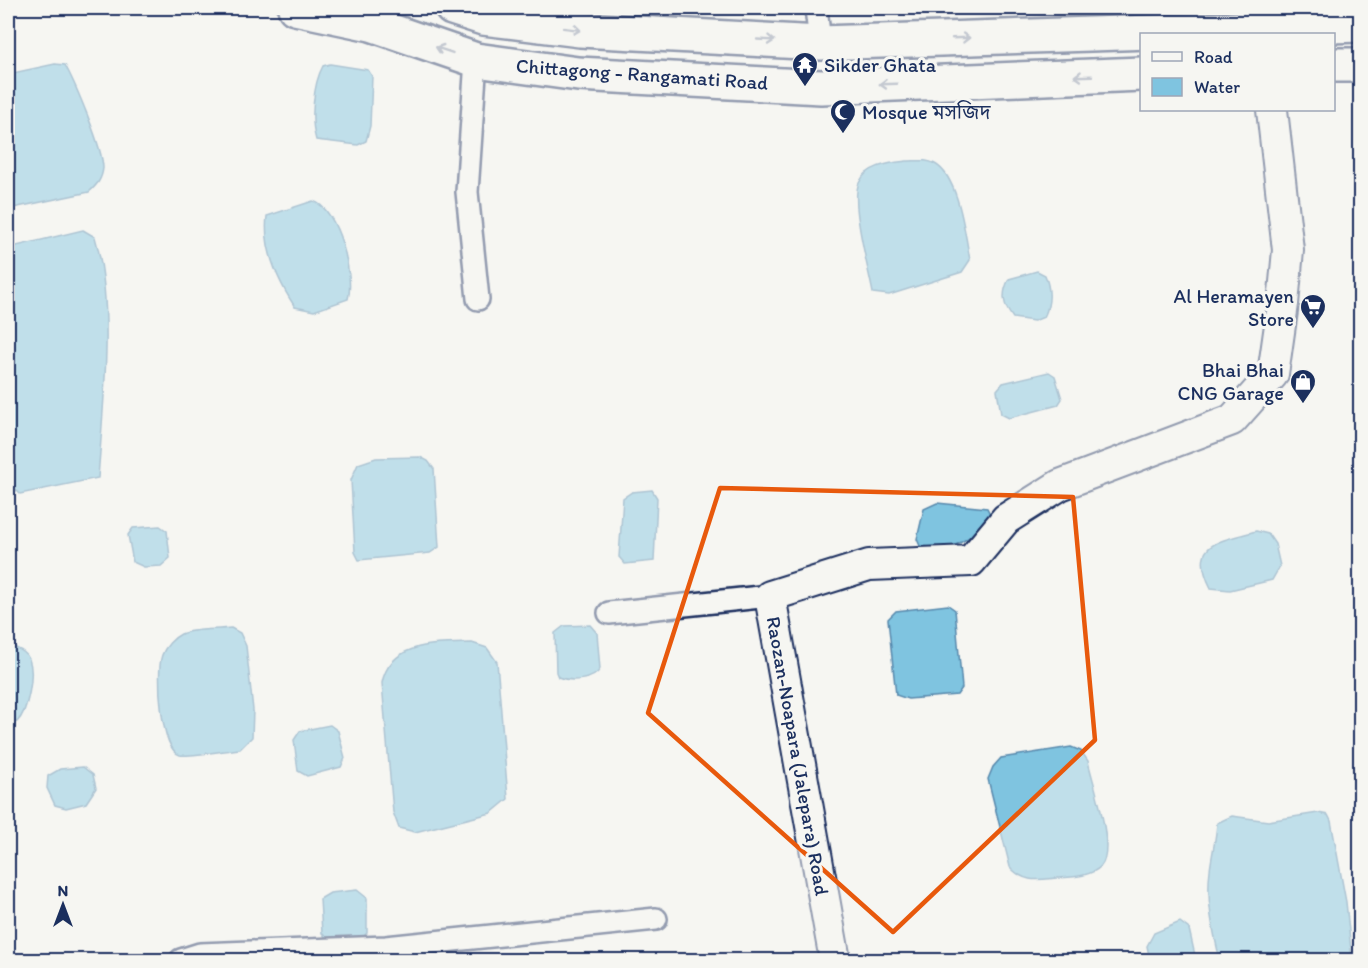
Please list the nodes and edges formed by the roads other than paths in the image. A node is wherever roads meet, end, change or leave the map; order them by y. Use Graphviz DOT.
graph roads {
  1 [pos="295,8"];
  2 [pos="452,8"];
  3 [pos="816,8"];
  4 [pos="1360,25"];
  5 [pos="1261,31"];
  6 [pos="1188,33"];
  7 [pos="1140,34"];
  8 [pos="820,43"];
  9 [pos="476,60"];
  10 [pos="1335,65"];
  11 [pos="1360,65"];
  12 [pos="1140,74"];
  13 [pos="1272,111"];
  14 [pos="478,299"];
  15 [pos="770,596"];
  16 [pos="609,613"];
  17 [pos="656,919"];
  18 [pos="181,960"];
  19 [pos="835,960"];
  9 -- 1 [label="highway, Chittagong - Rangamati Road, one-way"];
  2 -- 8 [label="highway, Chittagong - Rangamati Road, one-way"];
  3 -- 8 [label="street"];
  4 -- 5 [label="highway, Chittagong - Rangamati Road"];
  6 -- 5 [label="highway, Chittagong - Rangamati Road, one-way"];
  8 -- 7 [label="highway, Chittagong - Rangamati Road, one-way"];
  12 -- 9 [label="highway, Chittagong - Rangamati Road, one-way"];
  9 -- 14 [label="street"];
  10 -- 11 [label="highway"];
  13 -- 15 [label="main road, Raozan-Noapara (Jalepara) Road"];
  15 -- 16 [label="street"];
  15 -- 19 [label="main road, Raozan-Noapara (Jalepara) Road"];
  17 -- 18 [label="street"];
}
